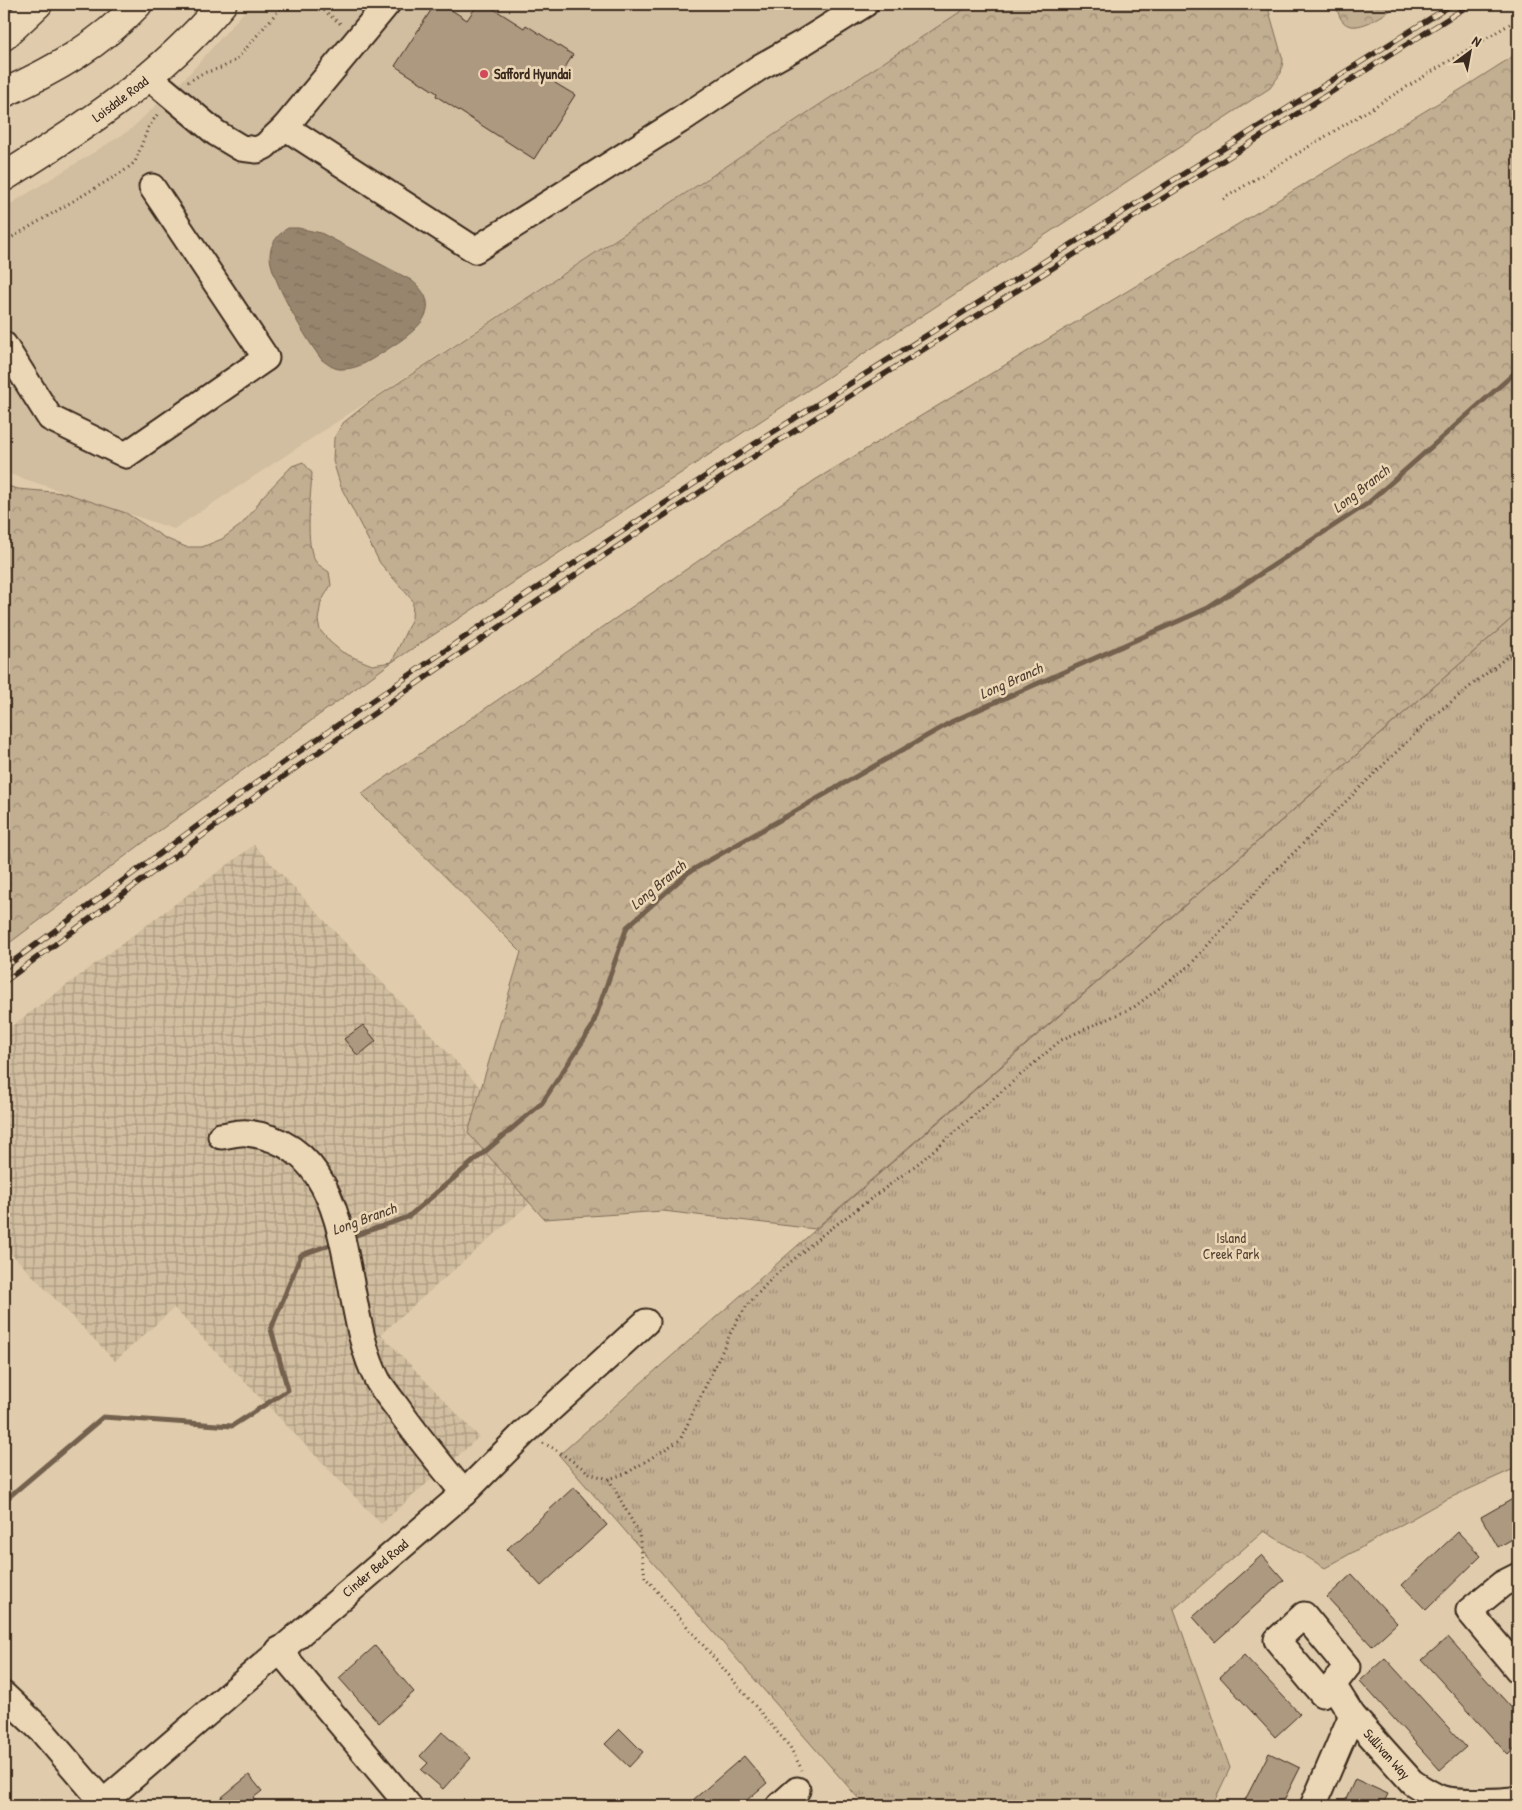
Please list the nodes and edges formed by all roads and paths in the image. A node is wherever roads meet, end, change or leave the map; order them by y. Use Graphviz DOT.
graph roads {
  1 [pos="38,4"];
  2 [pos="138,4"];
  3 [pos="222,4"];
  4 [pos="284,4"];
  5 [pos="316,4"];
  6 [pos="387,4"];
  7 [pos="865,4"];
  8 [pos="1518,19"];
  9 [pos="4,36"];
  10 [pos="358,39"];
  11 [pos="149,77"];
  12 [pos="4,93"];
  13 [pos="173,97"];
  14 [pos="285,127"];
  15 [pos="4,177"];
  16 [pos="152,187"];
  17 [pos="1224,199"];
  18 [pos="4,242"];
  19 [pos="4,344"];
  20 [pos="1518,648"];
  21 [pos="221,1136"];
  22 [pos="646,1322"];
  23 [pos="524,1433"];
  24 [pos="608,1479"];
  25 [pos="464,1492"];
  26 [pos="1518,1576"];
  27 [pos="279,1650"];
  28 [pos="1518,1670"];
  29 [pos="1333,1685"];
  30 [pos="4,1695"];
  31 [pos="1352,1715"];
  32 [pos="797,1790"];
  33 [pos="1518,1799"];
  34 [pos="101,1804"];
  35 [pos="409,1806"];
  36 [pos="779,1806"];
  37 [pos="1313,1806"];
  1 -- 9 [label="main road"];
  2 -- 12 [label="main road"];
  3 -- 11 [label="main road, Loisdale Road"];
  4 -- 13 [label="path"];
  5 -- 10 [label="path"];
  6 -- 10 [label="street"];
  7 -- 14 [label="street"];
  8 -- 17 [label="path"];
  10 -- 14 [label="street"];
  11 -- 13 [label="street"];
  11 -- 15 [label="main road, Loisdale Road"];
  13 -- 14 [label="street"];
  13 -- 18 [label="path"];
  16 -- 19 [label="street"];
  20 -- 24 [label="path"];
  21 -- 25 [label="street"];
  22 -- 23 [label="street, Cinder Bed Road"];
  23 -- 24 [label="path"];
  23 -- 25 [label="street, Cinder Bed Road"];
  24 -- 32 [label="path"];
  25 -- 27 [label="street, Cinder Bed Road"];
  26 -- 28 [label="street"];
  27 -- 34 [label="street, Cinder Bed Road"];
  27 -- 35 [label="street"];
  29 -- 31 [label="street, Sullivan Way"];
  30 -- 34 [label="street"];
  31 -- 33 [label="street, Sullivan Way"];
  31 -- 37 [label="street"];
  32 -- 36 [label="street"];
}
